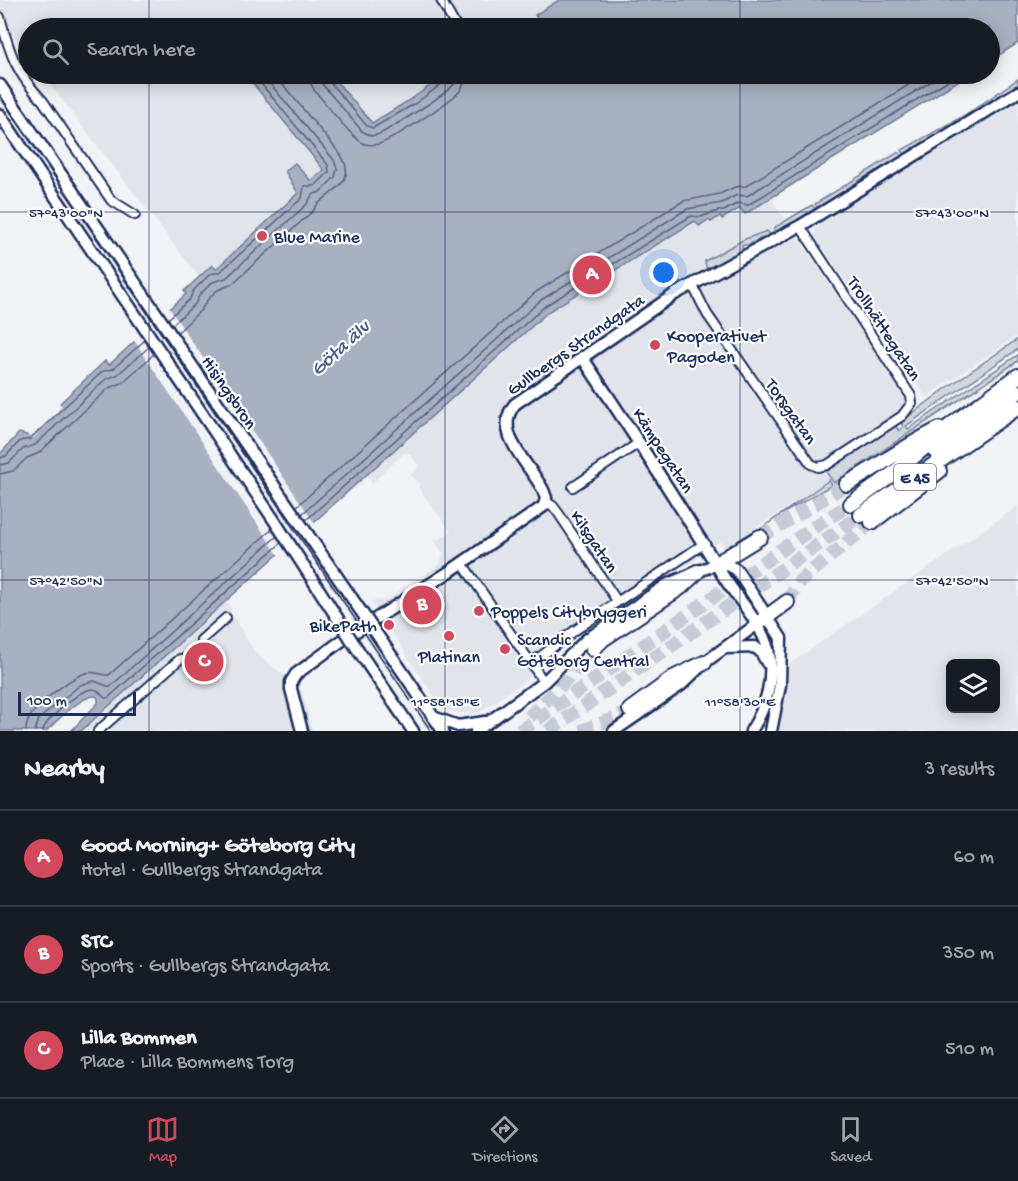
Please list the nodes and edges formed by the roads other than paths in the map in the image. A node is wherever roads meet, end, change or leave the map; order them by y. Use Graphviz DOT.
graph roads {
  1 [pos="441,0"];
  2 [pos="0,17"];
  3 [pos="451,18"];
  4 [pos="18,70"];
  5 [pos="28,84"];
  6 [pos="0,85"];
  7 [pos="1018,92"];
  8 [pos="0,115"];
  9 [pos="135,215"];
  10 [pos="800,226"];
  11 [pos="692,284"];
  12 [pos="582,357"];
  13 [pos="1018,376"];
  14 [pos="1018,392"];
  15 [pos="1018,407"];
  16 [pos="956,422"];
  17 [pos="872,435"];
  18 [pos="639,442"];
  19 [pos="893,474"];
  20 [pos="847,484"];
  21 [pos="573,487"];
  22 [pos="545,501"];
  23 [pos="851,504"];
  24 [pos="866,518"];
  25 [pos="760,537"];
  26 [pos="705,543"];
  27 [pos="462,563"];
  28 [pos="716,564"];
  29 [pos="697,572"];
  30 [pos="617,601"];
  31 [pos="787,602"];
  32 [pos="768,616"];
  33 [pos="226,618"];
  34 [pos="756,625"];
  35 [pos="201,640"];
  36 [pos="725,648"];
  37 [pos="593,649"];
  38 [pos="180,659"];
  39 [pos="530,662"];
  40 [pos="704,663"];
  41 [pos="770,669"];
  42 [pos="544,682"];
  43 [pos="630,710"];
  44 [pos="433,717"];
  45 [pos="491,721"];
  46 [pos="410,728"];
  47 [pos="98,731"];
  48 [pos="302,731"];
  49 [pos="443,731"];
  50 [pos="476,731"];
  51 [pos="614,731"];
  52 [pos="751,731"];
  53 [pos="771,731"];
  1 -- 3 [label="street"];
  2 -- 4 [label="street"];
  5 -- 9 [label="street"];
  6 -- 44 [label="main road, Hisingsbron, bridge"];
  7 -- 10 [label="main road, Gullbergs Strandgata"];
  8 -- 46 [label="main road, Hisingsbron, bridge"];
  10 -- 11 [label="main road, Gullbergs Strandgata"];
  10 -- 17 [label="street, Trollhättegatan"];
  11 -- 12 [label="main road, Gullbergs Strandgata"];
  11 -- 17 [label="street, Torsgatan"];
  12 -- 18 [label="main road, Kämpegatan"];
  12 -- 22 [label="main road, Gullbergs Strandgata"];
  13 -- 16 [label="highway, E 45"];
  14 -- 19 [label="highway"];
  15 -- 24 [label="highway, E 45"];
  16 -- 19 [label="highway, E 45"];
  16 -- 20 [label="highway"];
  18 -- 21 [label="street"];
  18 -- 26 [label="main road, Kämpegatan"];
  19 -- 23 [label="highway, E 45"];
  22 -- 27 [label="main road"];
  22 -- 30 [label="street, Kilsgatan"];
  25 -- 28 [label="highway"];
  26 -- 28 [label="main road, Kämpegatan"];
  26 -- 30 [label="street, Kilsgatan"];
  27 -- 39 [label="street"];
  27 -- 48 [label="main road"];
  28 -- 29 [label="main road"];
  28 -- 32 [label="main road"];
  28 -- 34 [label="main road, Kämpegatan"];
  29 -- 37 [label="highway"];
  29 -- 42 [label="main road"];
  30 -- 39 [label="street, Kilsgatan"];
  31 -- 32 [label="highway"];
  32 -- 34 [label="highway"];
  32 -- 53 [label="main road"];
  33 -- 35 [label="street"];
  34 -- 36 [label="main road"];
  34 -- 41 [label="main road, Kämpegatan"];
  36 -- 40 [label="main road"];
  36 -- 41 [label="main road"];
  38 -- 47 [label="street"];
  39 -- 42 [label="street"];
  40 -- 43 [label="highway"];
  40 -- 51 [label="main road"];
  41 -- 52 [label="main road, Kämpegatan"];
  42 -- 45 [label="main road"];
  44 -- 45 [label="main road"];
  44 -- 49 [label="main road, Hisingsbron"];
  45 -- 50 [label="main road"];
}
